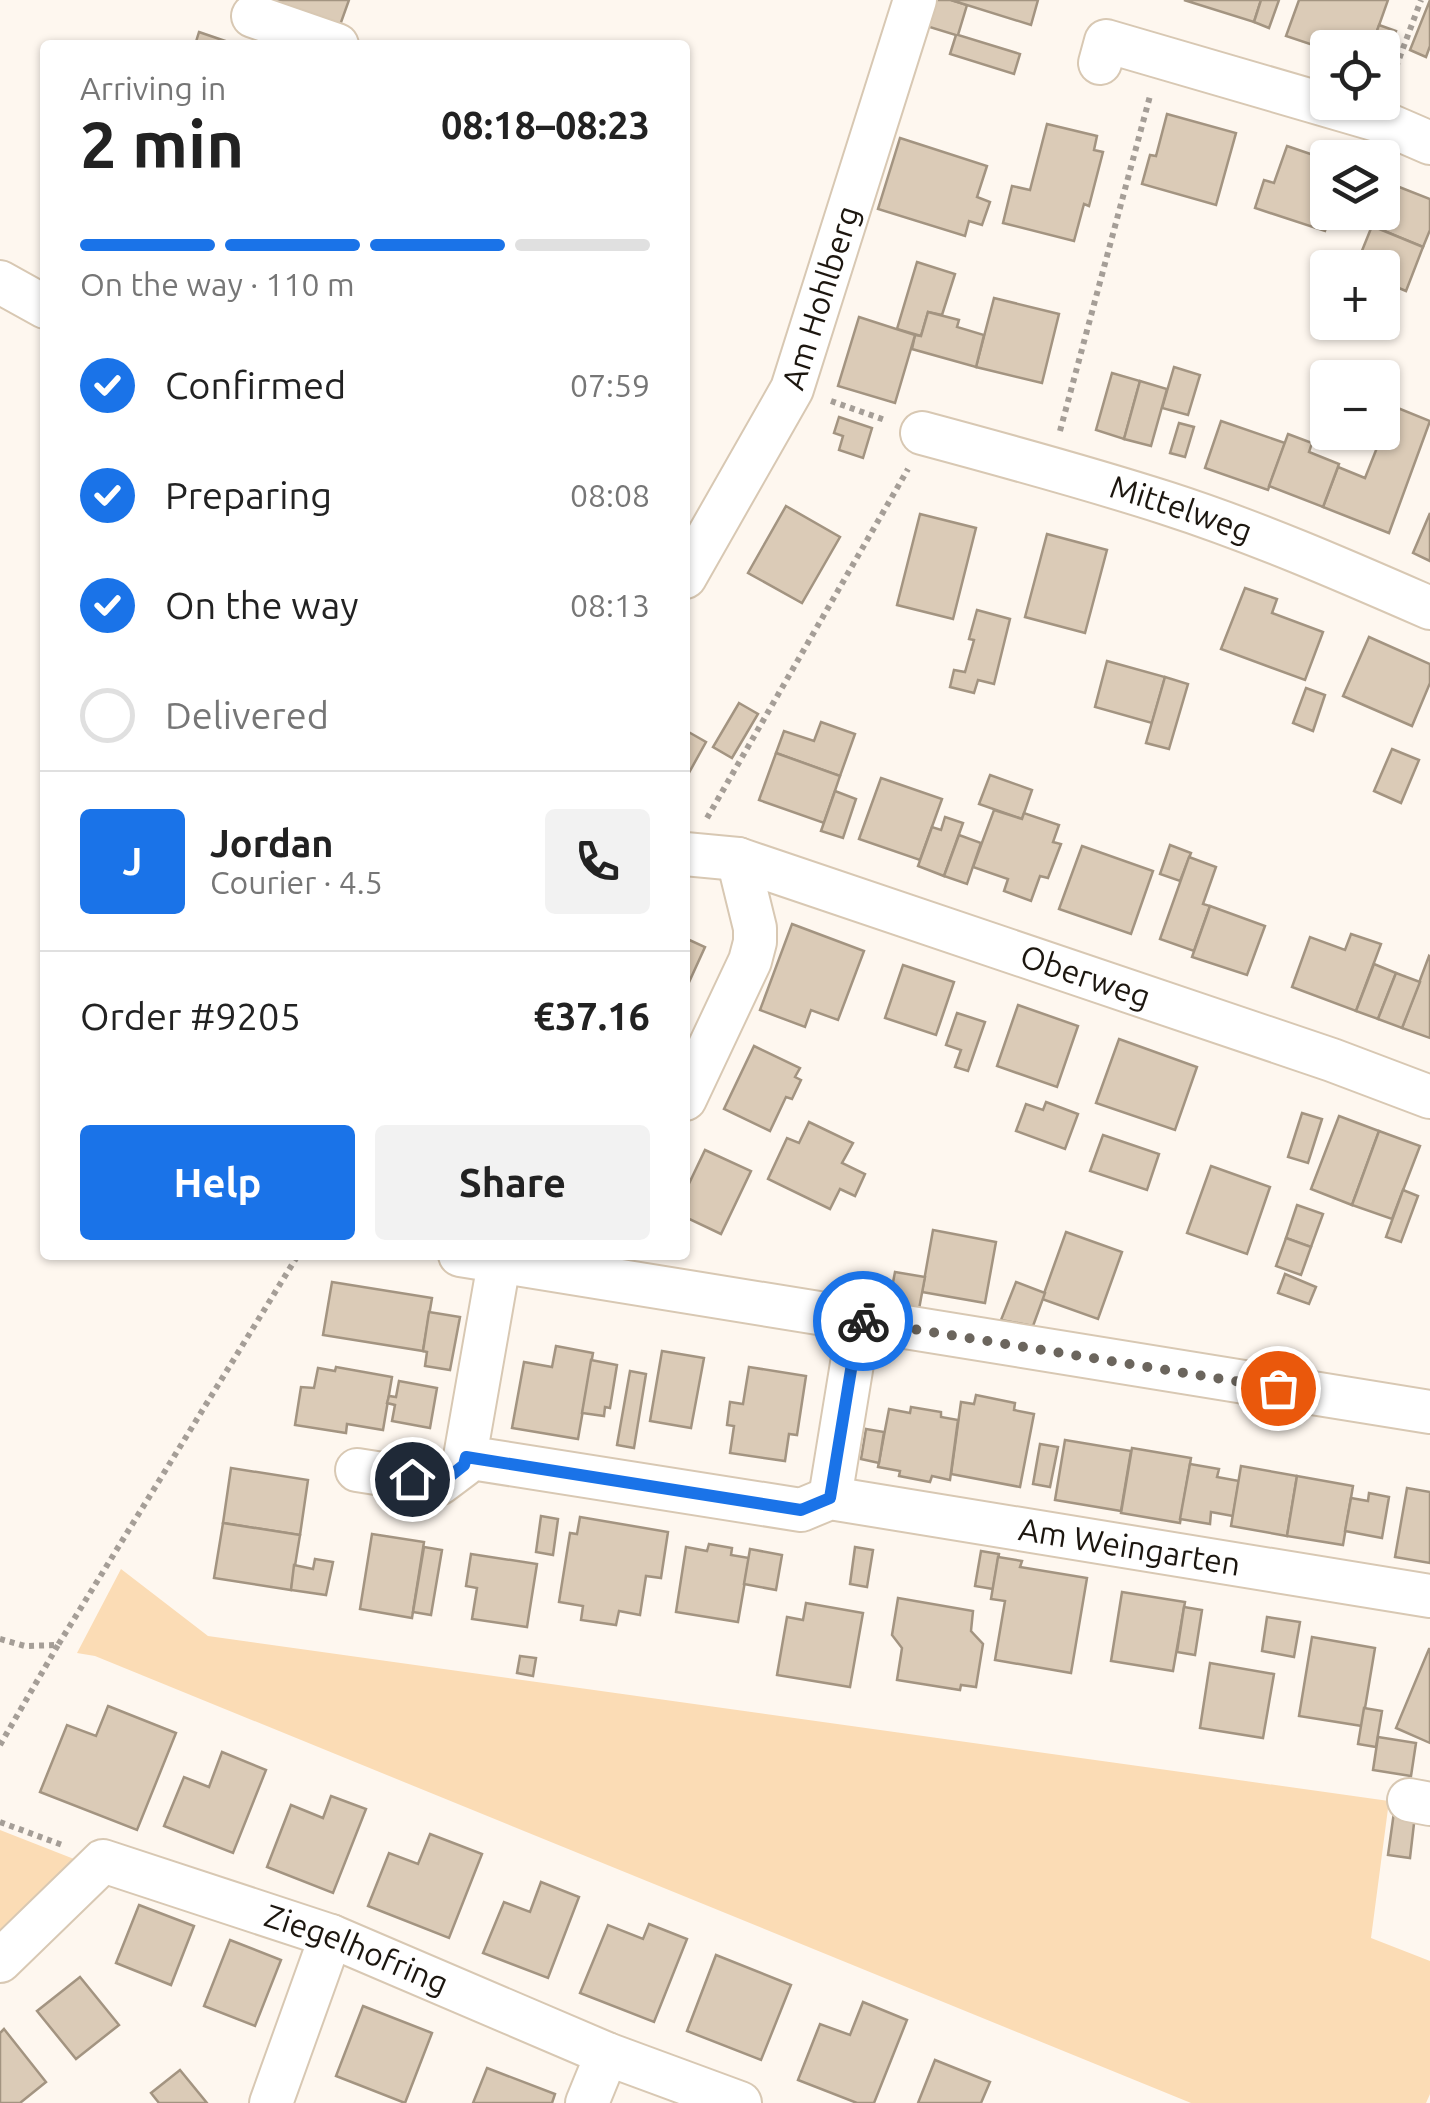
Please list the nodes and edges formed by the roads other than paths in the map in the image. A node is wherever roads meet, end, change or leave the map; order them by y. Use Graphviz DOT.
graph roads {
  1 [pos="915,0"];
  2 [pos="253,16"];
  3 [pos="323,40"];
  4 [pos="1100,63"];
  5 [pos="1430,143"];
  6 [pos="0,282"];
  7 [pos="40,304"];
  8 [pos="922,434"];
  9 [pos="690,568"];
  10 [pos="1430,608"];
  11 [pos="691,844"];
  12 [pos="738,859"];
  13 [pos="690,1088"];
  14 [pos="1430,1097"];
  15 [pos="480,1260"];
  16 [pos="486,1260"];
  17 [pos="859,1321"];
  18 [pos="1430,1412"];
  19 [pos="466,1457"];
  20 [pos="357,1470"];
  21 [pos="830,1498"];
  22 [pos="1430,1596"];
  23 [pos="330,1936"];
  24 [pos="0,1961"];
  25 [pos="607,2054"];
  26 [pos="271,2103"];
  27 [pos="588,2103"];
  28 [pos="740,2103"];
  1 -- 9 [label="street, Am Hohlberg"];
  2 -- 3 [label="street"];
  4 -- 5 [label="street"];
  6 -- 7 [label="street"];
  8 -- 10 [label="street, Mittelweg"];
  11 -- 12 [label="street, Oberweg"];
  12 -- 13 [label="street"];
  12 -- 14 [label="street, Oberweg"];
  15 -- 19 [label="street"];
  16 -- 17 [label="street"];
  17 -- 18 [label="street"];
  17 -- 21 [label="street"];
  19 -- 20 [label="street"];
  19 -- 21 [label="street, Am Weingarten"];
  21 -- 22 [label="street, Am Weingarten"];
  23 -- 24 [label="street, Ziegelhofring"];
  23 -- 25 [label="street, Ziegelhofring"];
  23 -- 26 [label="street"];
  25 -- 27 [label="street"];
  25 -- 28 [label="street, Ziegelhofring"];
}
